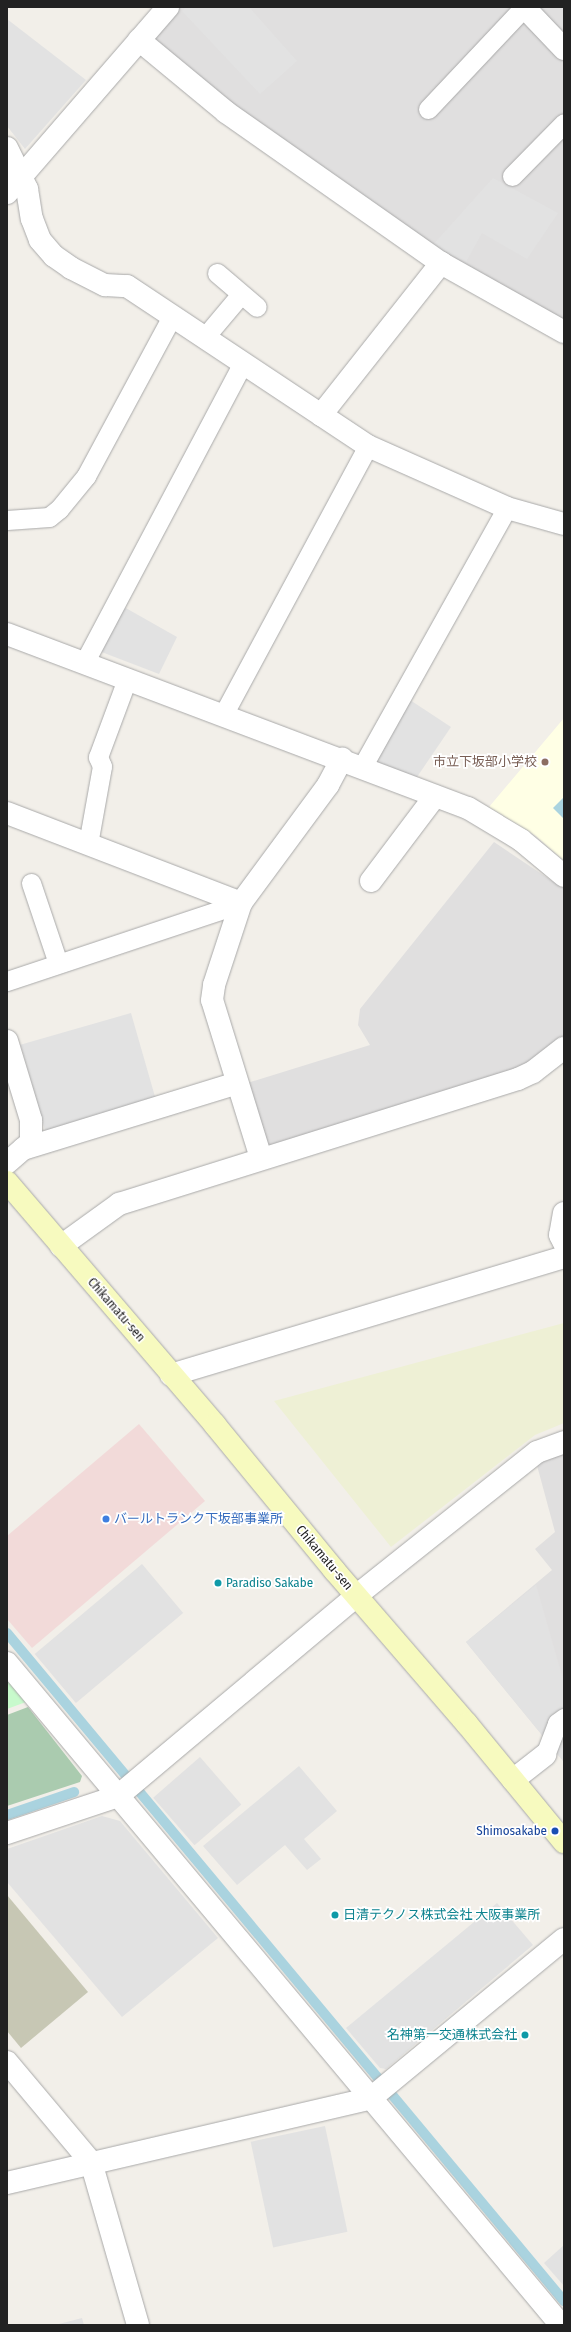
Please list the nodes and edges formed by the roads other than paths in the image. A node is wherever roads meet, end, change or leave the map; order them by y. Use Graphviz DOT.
graph roads {
  1 [pos="168,7"];
  2 [pos="524,7"];
  3 [pos="139,40"];
  4 [pos="564,49"];
  5 [pos="428,109"];
  6 [pos="564,123"];
  7 [pos="7,148"];
  8 [pos="7,159"];
  9 [pos="512,176"];
  10 [pos="14,185"];
  11 [pos="441,263"];
  12 [pos="217,273"];
  13 [pos="242,294"];
  14 [pos="257,307"];
  15 [pos="172,316"];
  16 [pos="564,332"];
  17 [pos="204,338"];
  18 [pos="243,363"];
  19 [pos="321,415"];
  20 [pos="368,446"];
  21 [pos="507,508"];
  22 [pos="7,520"];
  23 [pos="564,524"];
  24 [pos="7,634"];
  25 [pos="84,662"];
  26 [pos="127,679"];
  27 [pos="223,715"];
  28 [pos="342,759"];
  29 [pos="362,767"];
  30 [pos="435,796"];
  31 [pos="7,812"];
  32 [pos="88,844"];
  33 [pos="564,876"];
  34 [pos="371,881"];
  35 [pos="31,883"];
  36 [pos="241,903"];
  37 [pos="58,963"];
  38 [pos="7,981"];
  39 [pos="7,1041"];
  40 [pos="564,1048"];
  41 [pos="237,1083"];
  42 [pos="15,1156"];
  43 [pos="261,1158"];
  44 [pos="7,1182"];
  45 [pos="564,1213"];
  46 [pos="564,1243"];
  47 [pos="61,1246"];
  48 [pos="564,1257"];
  49 [pos="171,1375"];
  50 [pos="564,1442"];
  51 [pos="356,1596"];
  52 [pos="7,1663"];
  53 [pos="564,1718"];
  54 [pos="545,1755"];
  55 [pos="513,1780"];
  56 [pos="118,1796"];
  57 [pos="7,1833"];
  58 [pos="564,1842"];
  59 [pos="564,1939"];
  60 [pos="7,2062"];
  61 [pos="371,2098"];
  62 [pos="91,2162"];
  63 [pos="7,2183"];
  64 [pos="138,2325"];
  65 [pos="561,2325"];
  1 -- 3 [label="street"];
  2 -- 4 [label="street"];
  2 -- 5 [label="lane"];
  3 -- 10 [label="street"];
  3 -- 11 [label="street"];
  6 -- 9 [label="lane"];
  7 -- 10 [label="street"];
  8 -- 10 [label="street"];
  10 -- 15 [label="street"];
  11 -- 16 [label="street"];
  11 -- 19 [label="street"];
  12 -- 13 [label="lane"];
  13 -- 14 [label="lane"];
  13 -- 17 [label="lane"];
  15 -- 17 [label="street"];
  15 -- 22 [label="lane"];
  17 -- 18 [label="street"];
  18 -- 19 [label="street"];
  18 -- 25 [label="lane"];
  19 -- 20 [label="street"];
  20 -- 21 [label="street"];
  20 -- 27 [label="lane"];
  21 -- 23 [label="street"];
  21 -- 29 [label="lane"];
  24 -- 25 [label="street"];
  25 -- 26 [label="street"];
  26 -- 27 [label="street"];
  26 -- 32 [label="lane"];
  27 -- 28 [label="street"];
  28 -- 29 [label="street"];
  28 -- 36 [label="street"];
  29 -- 30 [label="street"];
  30 -- 33 [label="street"];
  30 -- 34 [label="street"];
  31 -- 32 [label="street"];
  32 -- 36 [label="street"];
  35 -- 37 [label="lane"];
  36 -- 37 [label="lane"];
  36 -- 41 [label="street"];
  37 -- 38 [label="lane"];
  39 -- 42 [label="street"];
  40 -- 43 [label="street"];
  41 -- 42 [label="street"];
  41 -- 43 [label="street"];
  43 -- 47 [label="street"];
  44 -- 47 [label="street, Chikamatu-sen"];
  45 -- 46 [label="street"];
  47 -- 49 [label="street, Chikamatu-sen"];
  48 -- 49 [label="street"];
  49 -- 51 [label="street, Chikamatu-sen"];
  50 -- 51 [label="street"];
  51 -- 55 [label="street, Chikamatu-sen"];
  51 -- 56 [label="street"];
  52 -- 56 [label="street"];
  53 -- 54 [label="lane"];
  54 -- 55 [label="street"];
  55 -- 58 [label="street, Chikamatu-sen"];
  56 -- 57 [label="street"];
  56 -- 61 [label="street"];
  59 -- 61 [label="street"];
  60 -- 62 [label="street"];
  61 -- 62 [label="street"];
  61 -- 65 [label="street"];
  62 -- 63 [label="street"];
  62 -- 64 [label="street"];
}
